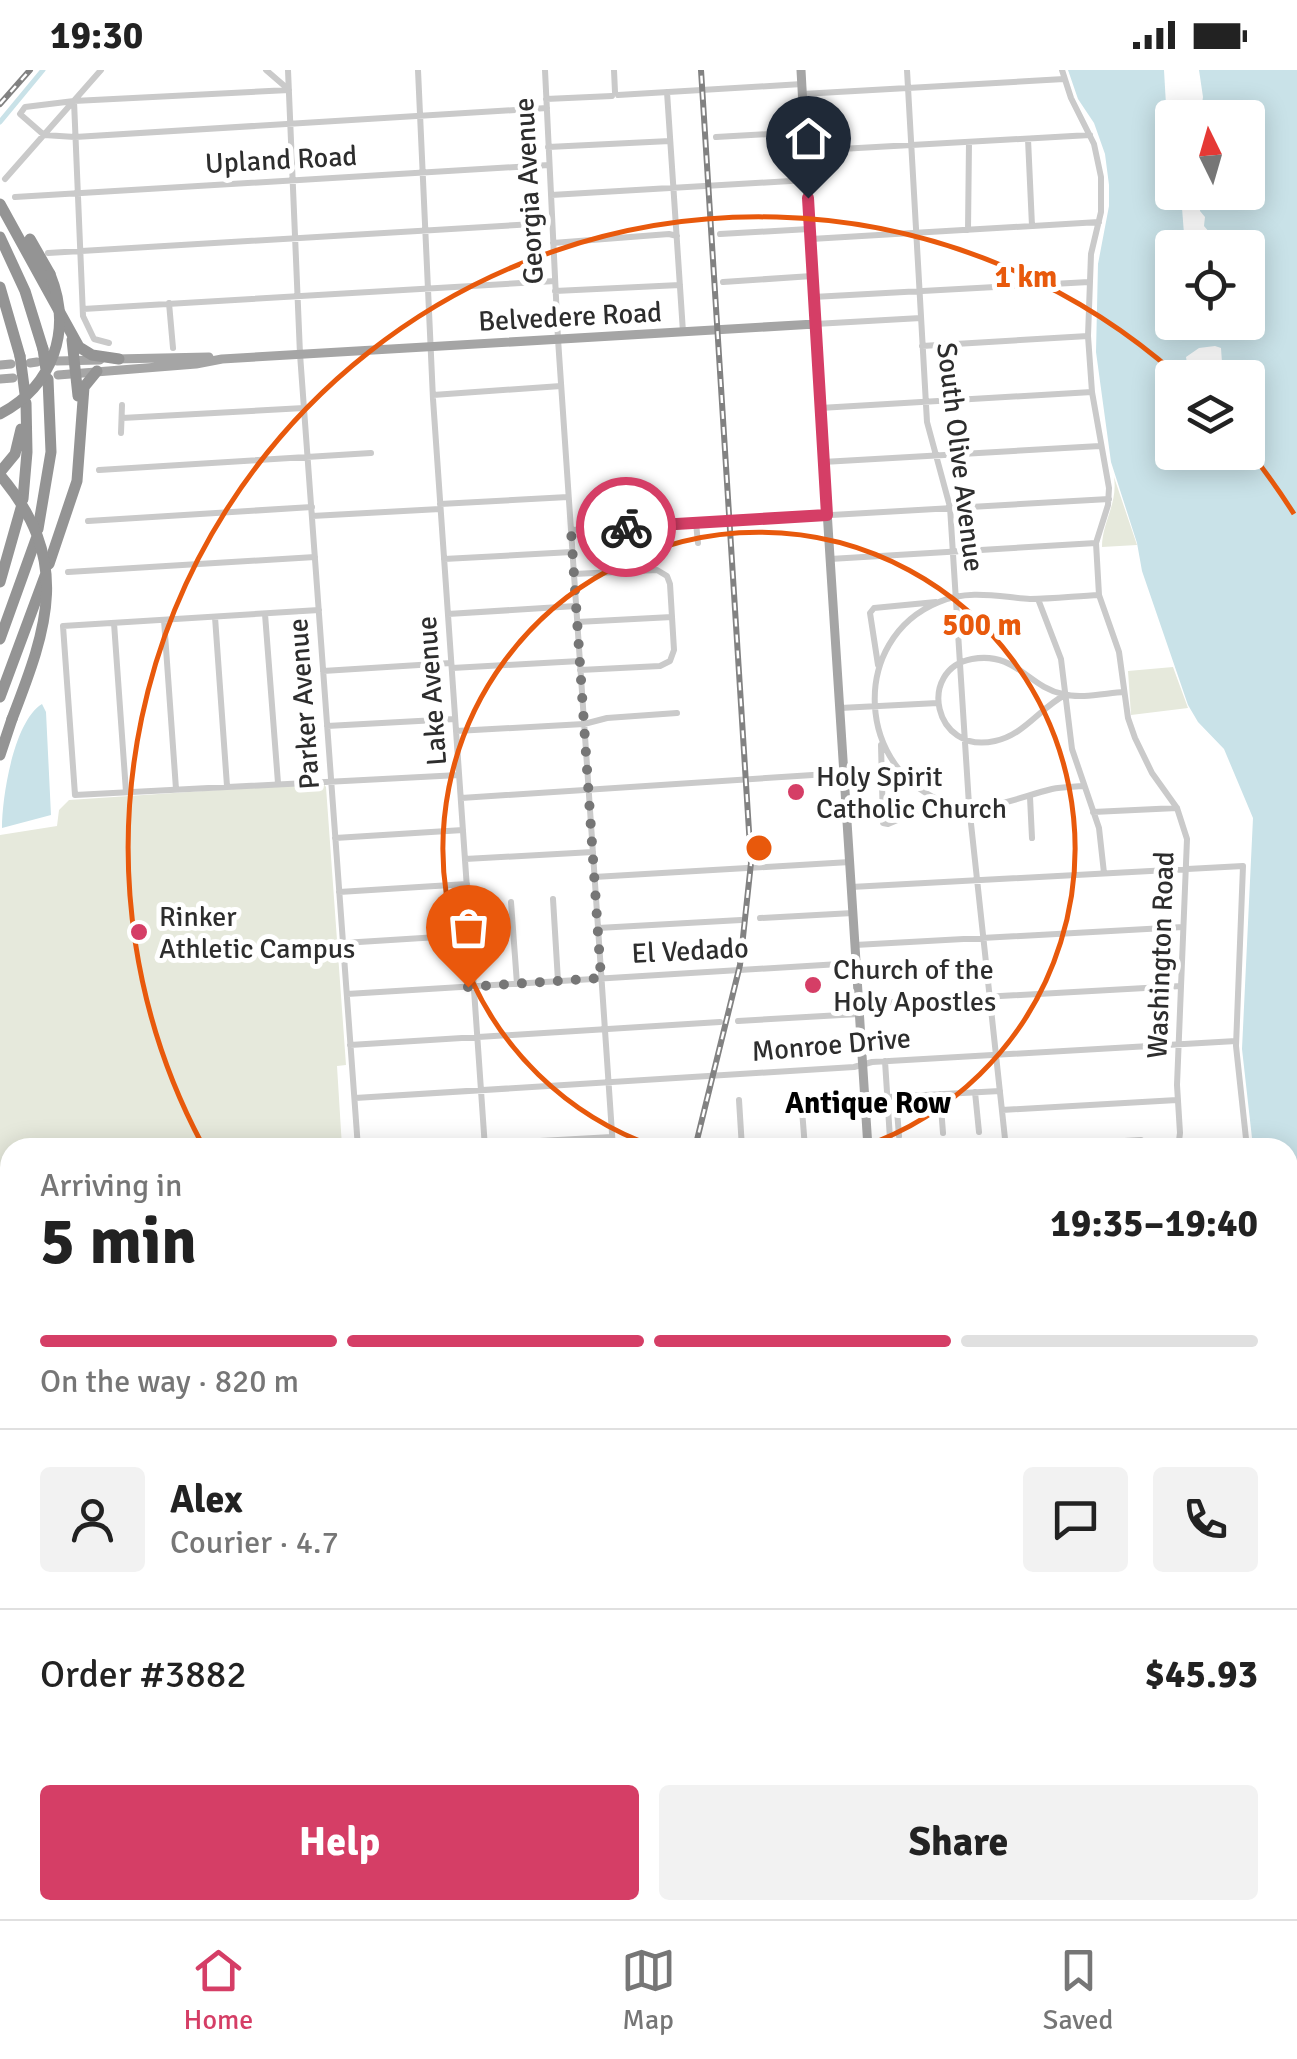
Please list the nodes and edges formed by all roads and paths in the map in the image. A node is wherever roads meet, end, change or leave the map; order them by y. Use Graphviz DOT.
graph roads {
  1 [pos="101,70"];
  2 [pos="266,70"];
  3 [pos="288,70"];
  4 [pos="418,70"];
  5 [pos="545,70"];
  6 [pos="614,70"];
  7 [pos="801,70"];
  8 [pos="907,70"];
  9 [pos="1062,74"];
  10 [pos="908,88"];
  11 [pos="802,89"];
  12 [pos="288,90"];
  13 [pos="668,92"];
  14 [pos="615,94"];
  15 [pos="74,101"];
  16 [pos="546,104"];
  17 [pos="420,115"];
  18 [pos="290,122"];
  19 [pos="804,132"];
  20 [pos="1090,135"];
  21 [pos="44,136"];
  22 [pos="75,136"];
  23 [pos="716,137"];
  24 [pos="1028,138"];
  25 [pos="670,140"];
  26 [pos="969,142"];
  27 [pos="911,146"];
  28 [pos="548,147"];
  29 [pos="805,151"];
  30 [pos="549,166"];
  31 [pos="422,173"];
  32 [pos="5,179"];
  33 [pos="806,180"];
  34 [pos="293,181"];
  35 [pos="674,188"];
  36 [pos="0,194"];
  37 [pos="78,194"];
  38 [pos="551,195"];
  39 [pos="16,198"];
  40 [pos="0,204"];
  41 [pos="1099,222"];
  42 [pos="552,223"];
  43 [pos="1032,226"];
  44 [pos="425,230"];
  45 [pos="968,230"];
  46 [pos="916,232"];
  47 [pos="720,234"];
  48 [pos="809,234"];
  49 [pos="677,236"];
  50 [pos="0,237"];
  51 [pos="295,238"];
  52 [pos="553,243"];
  53 [pos="80,251"];
  54 [pos="48,253"];
  55 [pos="812,276"];
  56 [pos="555,281"];
  57 [pos="723,282"];
  58 [pos="1089,282"];
  59 [pos="680,284"];
  60 [pos="0,287"];
  61 [pos="428,288"];
  62 [pos="555,291"];
  63 [pos="919,291"];
  64 [pos="298,296"];
  65 [pos="813,297"];
  66 [pos="170,303"];
  67 [pos="83,308"];
  68 [pos="921,318"];
  69 [pos="814,324"];
  70 [pos="68,327"];
  71 [pos="683,332"];
  72 [pos="1088,336"];
  73 [pos="558,339"];
  74 [pos="109,343"];
  75 [pos="431,346"];
  76 [pos="922,346"];
  77 [pos="173,348"];
  78 [pos="300,354"];
  79 [pos="222,358"];
  80 [pos="119,359"];
  81 [pos="75,367"];
  82 [pos="34,368"];
  83 [pos="97,372"];
  84 [pos="13,378"];
  85 [pos="0,379"];
  86 [pos="560,386"];
  87 [pos="1092,392"];
  88 [pos="433,395"];
  89 [pos="25,399"];
  90 [pos="926,402"];
  91 [pos="122,406"];
  92 [pos="304,408"];
  93 [pos="820,408"];
  94 [pos="0,414"];
  95 [pos="122,418"];
  96 [pos="121,433"];
  97 [pos="81,435"];
  98 [pos="1100,446"];
  99 [pos="371,453"];
  100 [pos="937,456"];
  101 [pos="308,458"];
  102 [pos="823,462"];
  103 [pos="99,470"];
  104 [pos="1,473"];
  105 [pos="568,498"];
  106 [pos="1109,498"];
  107 [pos="440,507"];
  108 [pos="950,508"];
  109 [pos="312,512"];
  110 [pos="827,515"];
  111 [pos="88,520"];
  112 [pos="696,522"];
  113 [pos="571,530"];
  114 [pos="698,542"];
  115 [pos="1096,543"];
  116 [pos="572,552"];
  117 [pos="952,552"];
  118 [pos="315,557"];
  119 [pos="830,558"];
  120 [pos="444,559"];
  121 [pos="68,572"];
  122 [pos="574,574"];
  123 [pos="0,582"];
  124 [pos="1099,595"];
  125 [pos="956,598"];
  126 [pos="1038,598"];
  127 [pos="938,602"];
  128 [pos="576,606"];
  129 [pos="319,610"];
  130 [pos="266,614"];
  131 [pos="448,614"];
  132 [pos="215,617"];
  133 [pos="672,617"];
  134 [pos="164,620"];
  135 [pos="577,622"];
  136 [pos="114,623"];
  137 [pos="0,639"];
  138 [pos="580,661"];
  139 [pos="960,662"];
  140 [pos="878,665"];
  141 [pos="451,666"];
  142 [pos="580,670"];
  143 [pos="323,671"];
  144 [pos="1124,692"];
  145 [pos="1065,695"];
  146 [pos="0,697"];
  147 [pos="938,703"];
  148 [pos="875,707"];
  149 [pos="840,708"];
  150 [pos="676,713"];
  151 [pos="455,719"];
  152 [pos="584,724"];
  153 [pos="327,726"];
  154 [pos="456,731"];
  155 [pos="965,740"];
  156 [pos="882,745"];
  157 [pos="0,755"];
  158 [pos="844,773"];
  159 [pos="459,774"];
  160 [pos="331,780"];
  161 [pos="278,783"];
  162 [pos="227,786"];
  163 [pos="1082,786"];
  164 [pos="176,789"];
  165 [pos="588,790"];
  166 [pos="126,792"];
  167 [pos="1030,797"];
  168 [pos="461,798"];
  169 [pos="949,804"];
  170 [pos="969,805"];
  171 [pos="1178,808"];
  172 [pos="1093,812"];
  173 [pos="463,830"];
  174 [pos="335,838"];
  175 [pos="1032,838"];
  176 [pos="593,852"];
  177 [pos="465,859"];
  178 [pos="850,862"];
  179 [pos="1186,868"];
  180 [pos="1104,873"];
  181 [pos="594,877"];
  182 [pos="976,880"];
  183 [pos="467,884"];
  184 [pos="852,888"];
  185 [pos="339,892"];
  186 [pos="553,899"];
  187 [pos="512,902"];
  188 [pos="853,913"];
  189 [pos="760,918"];
  190 [pos="741,920"];
  191 [pos="1183,927"];
  192 [pos="598,928"];
  193 [pos="470,936"];
  194 [pos="983,938"];
  195 [pos="343,943"];
  196 [pos="855,946"];
  197 [pos="856,964"];
  198 [pos="601,978"];
  199 [pos="558,981"];
  200 [pos="517,984"];
  201 [pos="474,986"];
  202 [pos="1181,986"];
  203 [pos="346,994"];
  204 [pos="990,996"];
  205 [pos="859,1009"];
  206 [pos="738,1021"];
  207 [pos="720,1022"];
  208 [pos="605,1029"];
  209 [pos="478,1037"];
  210 [pos="1236,1041"];
  211 [pos="1178,1044"];
  212 [pos="350,1045"];
  213 [pos="996,1055"];
  214 [pos="885,1061"];
  215 [pos="863,1065"];
  216 [pos="608,1082"];
  217 [pos="481,1090"];
  218 [pos="1000,1091"];
  219 [pos="975,1092"];
  220 [pos="940,1094"];
  221 [pos="802,1097"];
  222 [pos="892,1097"];
  223 [pos="354,1098"];
  224 [pos="739,1100"];
  225 [pos="1177,1100"];
  226 [pos="1002,1110"];
  227 [pos="979,1132"];
  228 [pos="943,1134"];
  229 [pos="899,1136"];
  230 [pos="612,1137"];
  231 [pos="357,1138"];
  232 [pos="484,1138"];
  233 [pos="598,1138"];
  234 [pos="741,1138"];
  235 [pos="804,1138"];
  236 [pos="867,1138"];
  237 [pos="890,1138"];
  238 [pos="1005,1138"];
  239 [pos="1179,1138"];
  240 [pos="1246,1138"];
  1 -- 15 [label="street"];
  2 -- 12 [label="street"];
  3 -- 12 [label="street, Parker Avenue"];
  4 -- 17 [label="street, Lake Avenue"];
  5 -- 16 [label="street, Georgia Avenue"];
  6 -- 14 [label="street"];
  7 -- 11 [label="main road"];
  8 -- 10 [label="street, South Olive Avenue"];
  9 -- 10 [label="street"];
  9 -- 20 [label="street"];
  10 -- 11 [label="street"];
  10 -- 27 [label="street, South Olive Avenue"];
  11 -- 13 [label="street"];
  11 -- 19 [label="main road"];
  12 -- 15 [label="street"];
  12 -- 18 [label="street, Parker Avenue"];
  13 -- 14 [label="street"];
  13 -- 25 [label="street"];
  14 -- 16 [label="street"];
  15 -- 21 [label="street"];
  15 -- 21 [label="street"];
  15 -- 22 [label="street"];
  16 -- 17 [label="street"];
  16 -- 28 [label="street, Georgia Avenue"];
  17 -- 18 [label="street"];
  17 -- 31 [label="street, Lake Avenue"];
  18 -- 22 [label="street"];
  18 -- 34 [label="street, Parker Avenue"];
  19 -- 23 [label="street"];
  19 -- 29 [label="main road"];
  20 -- 24 [label="street"];
  20 -- 41 [label="street"];
  21 -- 22 [label="street"];
  21 -- 32 [label="street"];
  22 -- 37 [label="street"];
  24 -- 26 [label="street"];
  24 -- 43 [label="street"];
  25 -- 28 [label="street"];
  25 -- 35 [label="street"];
  26 -- 27 [label="street"];
  26 -- 45 [label="street"];
  27 -- 29 [label="street"];
  27 -- 46 [label="street, South Olive Avenue"];
  28 -- 30 [label="street, Georgia Avenue"];
  29 -- 33 [label="main road"];
  30 -- 31 [label="street, Upland Road"];
  30 -- 38 [label="street, Georgia Avenue"];
  31 -- 34 [label="street, Upland Road"];
  31 -- 44 [label="street, Lake Avenue"];
  33 -- 35 [label="street"];
  33 -- 48 [label="main road"];
  34 -- 37 [label="street, Upland Road"];
  34 -- 51 [label="street, Parker Avenue"];
  35 -- 38 [label="street"];
  35 -- 49 [label="street"];
  36 -- 94 [label="highway, bridge"];
  37 -- 39 [label="street, Upland Road"];
  37 -- 53 [label="street"];
  38 -- 42 [label="street, Georgia Avenue"];
  40 -- 70 [label="highway"];
  41 -- 43 [label="street"];
  41 -- 58 [label="street"];
  42 -- 44 [label="street"];
  42 -- 52 [label="street, Georgia Avenue"];
  43 -- 45 [label="street"];
  44 -- 51 [label="street"];
  44 -- 61 [label="street, Lake Avenue"];
  45 -- 46 [label="street"];
  46 -- 48 [label="street"];
  46 -- 63 [label="street, South Olive Avenue"];
  47 -- 48 [label="street"];
  48 -- 55 [label="main road"];
  49 -- 52 [label="street"];
  49 -- 59 [label="street"];
  50 -- 82 [label="highway, bridge"];
  51 -- 53 [label="street"];
  51 -- 64 [label="street, Parker Avenue"];
  52 -- 56 [label="street, Georgia Avenue"];
  53 -- 54 [label="street"];
  53 -- 67 [label="street"];
  55 -- 57 [label="street"];
  55 -- 65 [label="main road"];
  56 -- 61 [label="street"];
  56 -- 62 [label="street, Georgia Avenue"];
  58 -- 63 [label="street"];
  58 -- 72 [label="street"];
  59 -- 62 [label="street"];
  59 -- 71 [label="street"];
  60 -- 82 [label="highway"];
  61 -- 64 [label="street"];
  61 -- 75 [label="street, Lake Avenue"];
  62 -- 73 [label="street, Georgia Avenue"];
  63 -- 65 [label="street"];
  63 -- 68 [label="street, South Olive Avenue"];
  64 -- 66 [label="street"];
  64 -- 78 [label="street, Parker Avenue"];
  65 -- 69 [label="main road"];
  66 -- 67 [label="street"];
  66 -- 77 [label="street"];
  67 -- 74 [label="street"];
  68 -- 69 [label="street, Belvedere Road"];
  68 -- 76 [label="street, South Olive Avenue"];
  69 -- 71 [label="main road, Belvedere Road"];
  69 -- 93 [label="main road"];
  70 -- 80 [label="highway"];
  70 -- 81 [label="highway"];
  71 -- 73 [label="main road, Belvedere Road"];
  72 -- 76 [label="street"];
  72 -- 87 [label="street"];
  73 -- 75 [label="main road, Belvedere Road"];
  73 -- 86 [label="street, Georgia Avenue"];
  75 -- 78 [label="main road, Belvedere Road"];
  75 -- 88 [label="street, Lake Avenue"];
  76 -- 90 [label="street, South Olive Avenue"];
  78 -- 79 [label="main road, Belvedere Road"];
  78 -- 92 [label="street, Parker Avenue"];
  79 -- 80 [label="main road, Belvedere Road"];
  79 -- 83 [label="main road, Belvedere Road"];
  80 -- 81 [label="main road, Belvedere Road"];
  81 -- 82 [label="main road, Belvedere Road"];
  81 -- 83 [label="main road, Belvedere Road"];
  81 -- 97 [label="highway"];
  82 -- 89 [label="highway, bridge"];
  82 -- 137 [label="highway"];
  83 -- 97 [label="highway"];
  84 -- 85 [label="main road"];
  86 -- 88 [label="street"];
  86 -- 105 [label="street, Georgia Avenue"];
  87 -- 90 [label="street"];
  87 -- 98 [label="street"];
  88 -- 107 [label="street, Lake Avenue"];
  89 -- 104 [label="highway"];
  89 -- 123 [label="highway"];
  90 -- 93 [label="street"];
  90 -- 100 [label="street, South Olive Avenue"];
  91 -- 95 [label="street"];
  92 -- 95 [label="street"];
  92 -- 101 [label="street, Parker Avenue"];
  93 -- 102 [label="main road"];
  95 -- 96 [label="street"];
  97 -- 146 [label="highway"];
  98 -- 100 [label="street"];
  98 -- 106 [label="street"];
  99 -- 101 [label="street"];
  100 -- 102 [label="street"];
  100 -- 108 [label="street, South Olive Avenue"];
  101 -- 103 [label="street"];
  101 -- 109 [label="street, Parker Avenue"];
  102 -- 110 [label="main road"];
  104 -- 157 [label="highway, bridge"];
  105 -- 107 [label="street"];
  105 -- 113 [label="street, Georgia Avenue"];
  106 -- 108 [label="street"];
  106 -- 115 [label="street, Washington Road"];
  107 -- 109 [label="street"];
  107 -- 120 [label="street, Lake Avenue"];
  108 -- 110 [label="street"];
  108 -- 117 [label="street, South Olive Avenue"];
  109 -- 111 [label="street"];
  109 -- 118 [label="street, Parker Avenue"];
  110 -- 112 [label="street"];
  110 -- 119 [label="main road"];
  112 -- 113 [label="street"];
  112 -- 114 [label="street"];
  113 -- 116 [label="street, Georgia Avenue"];
  115 -- 117 [label="street"];
  115 -- 124 [label="street, Washington Road"];
  116 -- 120 [label="street"];
  116 -- 122 [label="street, Georgia Avenue"];
  117 -- 119 [label="street"];
  117 -- 125 [label="street, South Olive Avenue"];
  118 -- 121 [label="street"];
  118 -- 129 [label="street, Parker Avenue"];
  119 -- 149 [label="main road"];
  120 -- 131 [label="street, Lake Avenue"];
  122 -- 128 [label="street, Georgia Avenue"];
  122 -- 133 [label="street"];
  124 -- 126 [label="street"];
  124 -- 144 [label="street, Washington Road"];
  125 -- 126 [label="street"];
  125 -- 127 [label="street"];
  125 -- 139 [label="street, South Olive Avenue"];
  126 -- 145 [label="street"];
  127 -- 140 [label="street"];
  127 -- 140 [label="street"];
  128 -- 131 [label="street"];
  128 -- 135 [label="street, Georgia Avenue"];
  129 -- 130 [label="street"];
  129 -- 143 [label="street, Parker Avenue"];
  130 -- 132 [label="street"];
  130 -- 161 [label="street"];
  131 -- 141 [label="street, Lake Avenue"];
  132 -- 134 [label="street"];
  132 -- 162 [label="street"];
  133 -- 135 [label="street"];
  133 -- 142 [label="street"];
  134 -- 136 [label="street"];
  134 -- 164 [label="street"];
  135 -- 138 [label="street, Georgia Avenue"];
  136 -- 166 [label="street"];
  136 -- 166 [label="street"];
  138 -- 141 [label="street"];
  138 -- 142 [label="street, Georgia Avenue"];
  139 -- 145 [label="street"];
  139 -- 147 [label="street"];
  139 -- 155 [label="street, South Olive Avenue"];
  140 -- 148 [label="street"];
  141 -- 143 [label="street"];
  141 -- 151 [label="street, Lake Avenue"];
  142 -- 152 [label="street, Georgia Avenue"];
  143 -- 153 [label="street, Parker Avenue"];
  144 -- 145 [label="street"];
  144 -- 171 [label="street, Washington Road"];
  145 -- 155 [label="street"];
  145 -- 163 [label="street"];
  147 -- 148 [label="street"];
  147 -- 155 [label="street"];
  148 -- 149 [label="street"];
  148 -- 156 [label="street"];
  149 -- 158 [label="main road"];
  150 -- 152 [label="street"];
  151 -- 153 [label="street"];
  151 -- 154 [label="street, Lake Avenue"];
  152 -- 154 [label="street"];
  152 -- 165 [label="street, Georgia Avenue"];
  153 -- 160 [label="street, Parker Avenue"];
  154 -- 159 [label="street, Lake Avenue"];
  155 -- 170 [label="street, South Olive Avenue"];
  156 -- 169 [label="street"];
  156 -- 169 [label="street"];
  158 -- 165 [label="street"];
  158 -- 178 [label="main road"];
  159 -- 160 [label="street"];
  159 -- 168 [label="street, Lake Avenue"];
  160 -- 161 [label="street"];
  160 -- 174 [label="street, Parker Avenue"];
  161 -- 162 [label="street"];
  162 -- 164 [label="street"];
  163 -- 167 [label="street"];
  163 -- 172 [label="street"];
  164 -- 166 [label="street"];
  165 -- 168 [label="street"];
  165 -- 176 [label="street, Georgia Avenue"];
  167 -- 170 [label="street"];
  167 -- 175 [label="street"];
  168 -- 173 [label="street, Lake Avenue"];
  169 -- 170 [label="street"];
  170 -- 182 [label="street, South Olive Avenue"];
  171 -- 172 [label="street"];
  171 -- 179 [label="street, Washington Road"];
  172 -- 180 [label="street"];
  173 -- 174 [label="street"];
  173 -- 177 [label="street, Lake Avenue"];
  174 -- 185 [label="street, Parker Avenue"];
  176 -- 177 [label="street"];
  176 -- 181 [label="street, Georgia Avenue"];
  177 -- 183 [label="street, Lake Avenue"];
  178 -- 181 [label="street"];
  178 -- 184 [label="main road"];
  179 -- 180 [label="street"];
  179 -- 191 [label="street, Washington Road"];
  179 -- 210 [label="street"];
  180 -- 182 [label="street"];
  181 -- 192 [label="street, Georgia Avenue"];
  182 -- 184 [label="street"];
  182 -- 194 [label="street, South Olive Avenue"];
  183 -- 185 [label="street"];
  183 -- 193 [label="street, Lake Avenue"];
  184 -- 188 [label="main road"];
  185 -- 195 [label="street, Parker Avenue"];
  186 -- 199 [label="street"];
  187 -- 200 [label="street"];
  188 -- 189 [label="street"];
  188 -- 196 [label="main road"];
  190 -- 192 [label="street"];
  191 -- 194 [label="street"];
  191 -- 202 [label="street, Washington Road"];
  192 -- 198 [label="street, Georgia Avenue"];
  193 -- 195 [label="street"];
  193 -- 201 [label="street, Lake Avenue"];
  194 -- 196 [label="street"];
  194 -- 204 [label="street, South Olive Avenue"];
  195 -- 203 [label="street, Parker Avenue"];
  196 -- 197 [label="main road"];
  197 -- 198 [label="street, El Vedado"];
  197 -- 205 [label="main road"];
  198 -- 199 [label="street, El Vedado"];
  198 -- 208 [label="street, Georgia Avenue"];
  199 -- 200 [label="street, El Vedado"];
  200 -- 201 [label="street, El Vedado"];
  201 -- 203 [label="street, El Vedado"];
  201 -- 209 [label="street, Lake Avenue"];
  202 -- 204 [label="street"];
  202 -- 211 [label="street, Washington Road"];
  203 -- 212 [label="street, Parker Avenue"];
  204 -- 205 [label="street"];
  204 -- 213 [label="street, South Olive Avenue"];
  205 -- 206 [label="street"];
  205 -- 215 [label="main road"];
  207 -- 208 [label="street"];
  208 -- 209 [label="street"];
  208 -- 216 [label="street, Georgia Avenue"];
  209 -- 212 [label="street"];
  209 -- 217 [label="street, Lake Avenue"];
  210 -- 211 [label="street, Monroe Drive"];
  210 -- 240 [label="street"];
  211 -- 213 [label="street, Monroe Drive"];
  211 -- 225 [label="street, Washington Road"];
  212 -- 223 [label="street, Parker Avenue"];
  213 -- 214 [label="street, Monroe Drive"];
  213 -- 218 [label="street, South Olive Avenue"];
  214 -- 215 [label="street, Monroe Drive"];
  214 -- 222 [label="street"];
  215 -- 216 [label="street, Monroe Drive"];
  215 -- 236 [label="main road"];
  216 -- 217 [label="street, Monroe Drive"];
  216 -- 230 [label="street, Georgia Avenue"];
  217 -- 223 [label="street, Monroe Drive"];
  217 -- 232 [label="street, Lake Avenue"];
  218 -- 219 [label="street"];
  218 -- 226 [label="street, South Olive Avenue"];
  219 -- 220 [label="street"];
  219 -- 227 [label="street"];
  220 -- 222 [label="street"];
  220 -- 228 [label="street"];
  221 -- 235 [label="street"];
  222 -- 229 [label="street"];
  222 -- 237 [label="street"];
  223 -- 231 [label="street, Parker Avenue"];
  224 -- 234 [label="street"];
  225 -- 226 [label="street"];
  225 -- 239 [label="street, Washington Road"];
  226 -- 238 [label="street, South Olive Avenue"];
  230 -- 233 [label="street"];
}
